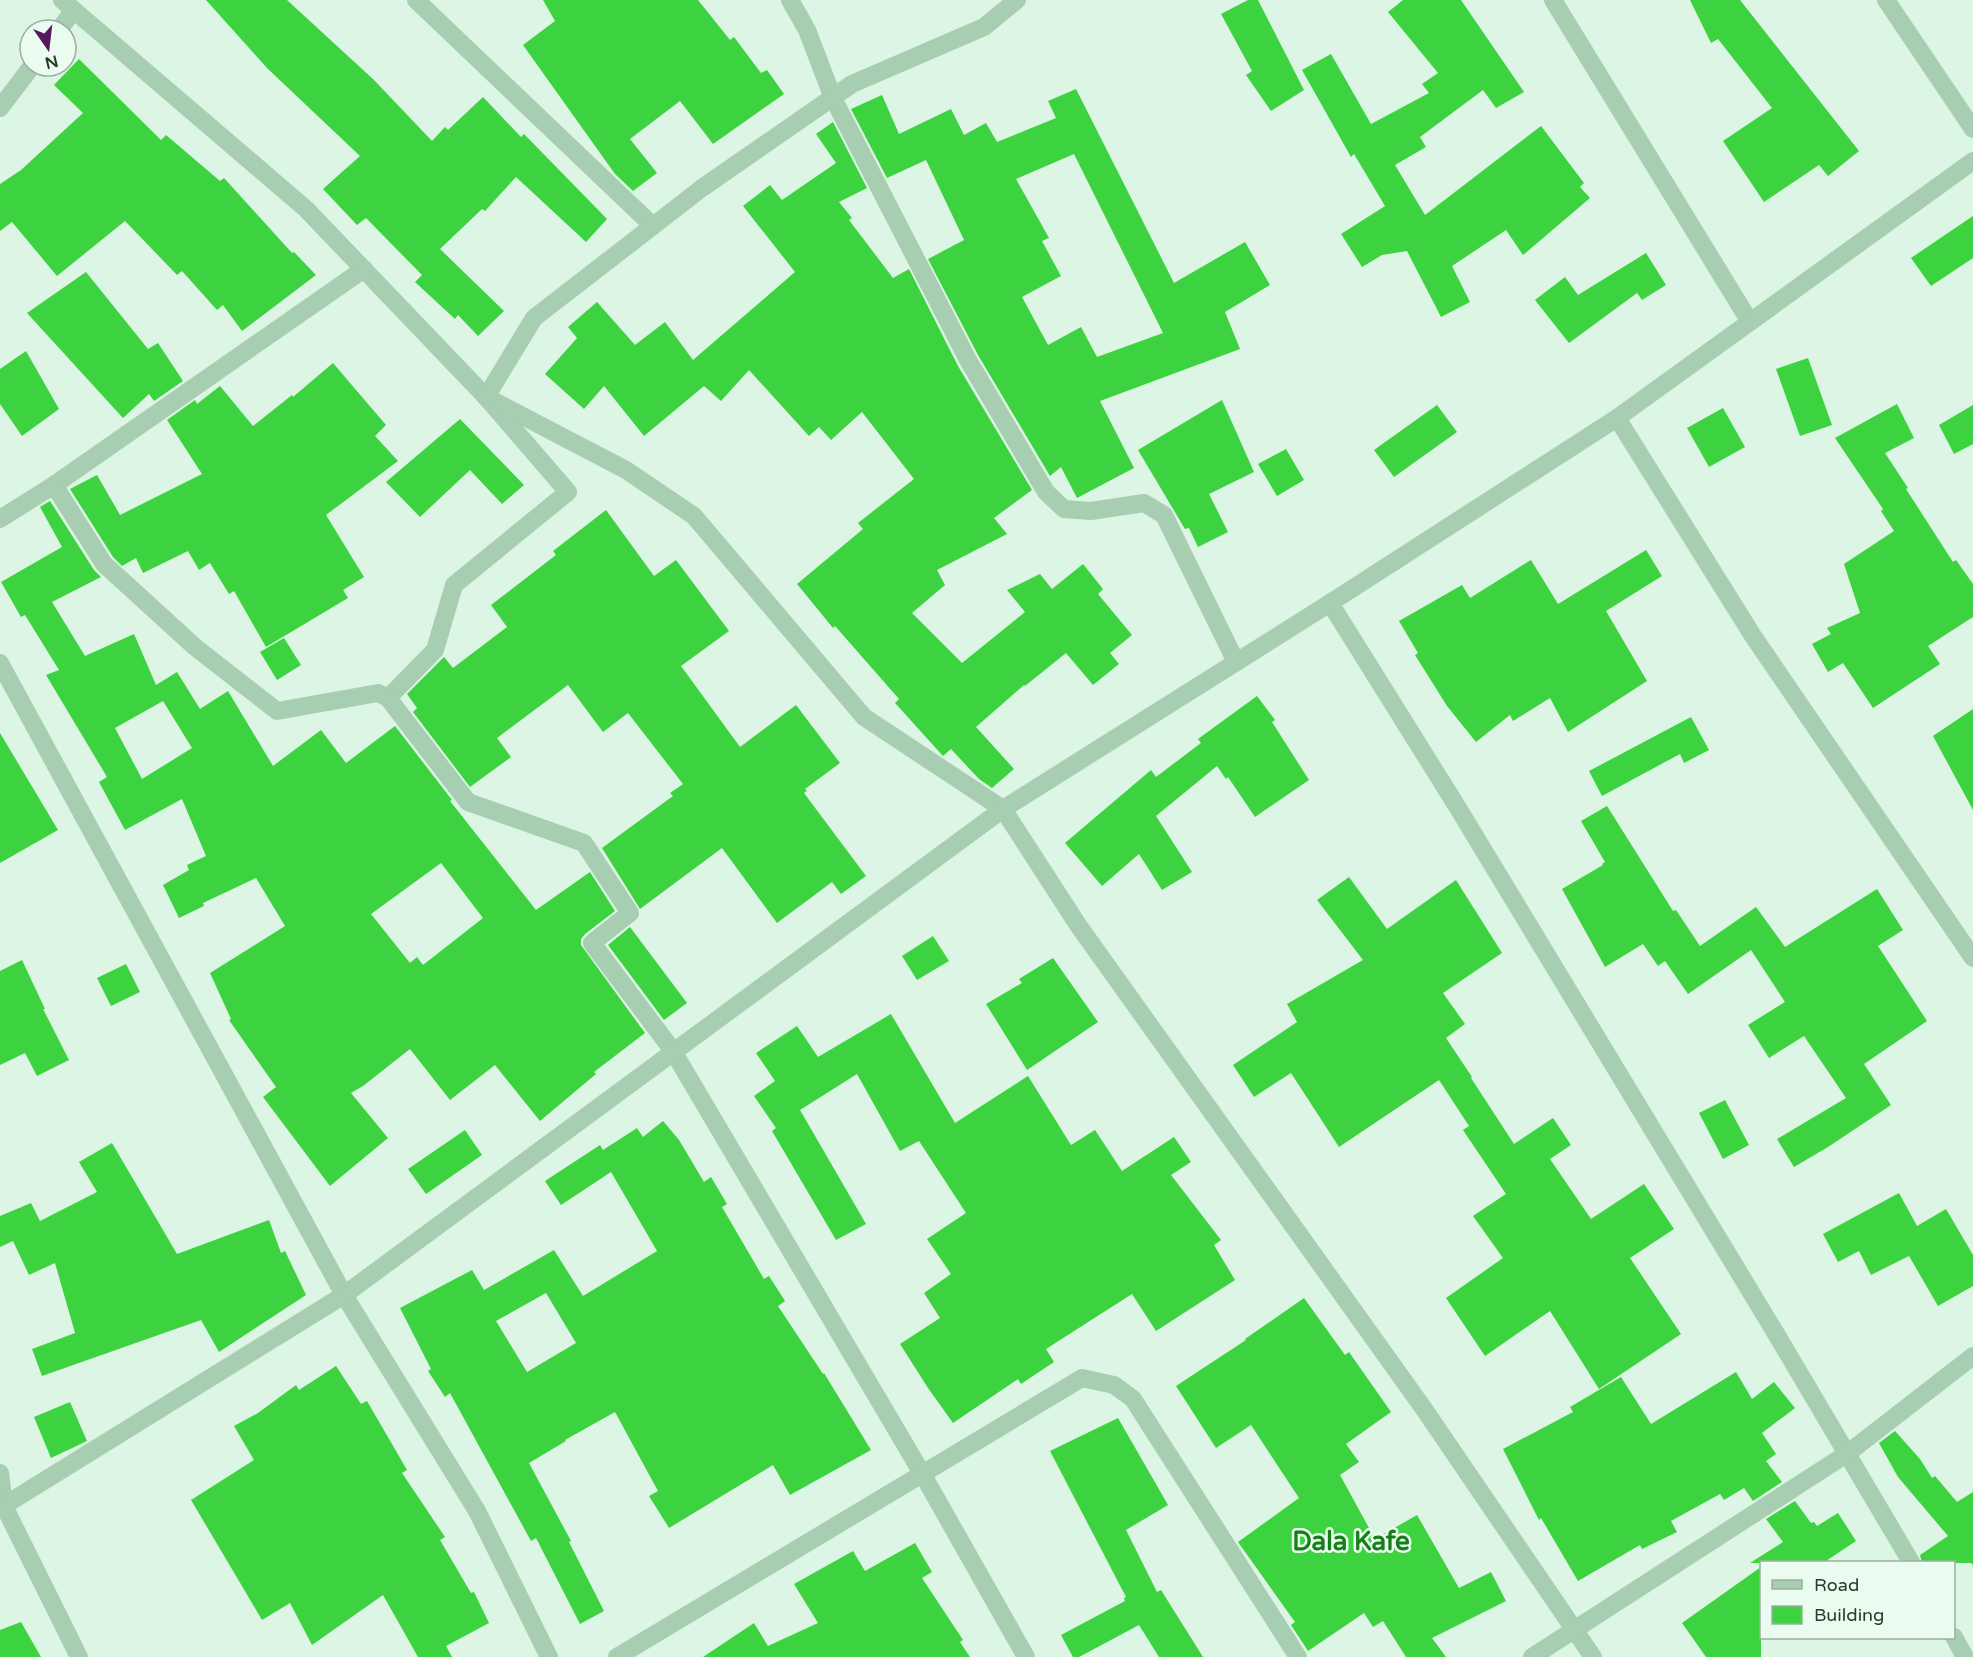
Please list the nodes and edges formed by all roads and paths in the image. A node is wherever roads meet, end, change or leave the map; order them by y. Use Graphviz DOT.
graph roads {
  1 [pos="417,0"];
  2 [pos="790,0"];
  3 [pos="1017,0"];
  4 [pos="1553,0"];
  5 [pos="1886,0"];
  6 [pos="68,5"];
  7 [pos="23,78"];
  8 [pos="832,98"];
  9 [pos="0,108"];
  10 [pos="1973,129"];
  11 [pos="1973,161"];
  12 [pos="653,226"];
  13 [pos="364,269"];
  14 [pos="1750,322"];
  15 [pos="486,397"];
  16 [pos="1617,418"];
  17 [pos="54,485"];
  18 [pos="0,519"];
  19 [pos="1330,603"];
  20 [pos="1236,662"];
  21 [pos="0,663"];
  22 [pos="388,698"];
  23 [pos="1003,809"];
  24 [pos="1973,958"];
  25 [pos="673,1051"];
  26 [pos="344,1295"];
  27 [pos="1973,1356"];
  28 [pos="1848,1453"];
  29 [pos="0,1473"];
  30 [pos="923,1475"];
  31 [pos="2,1507"];
  32 [pos="1910,1561"];
  33 [pos="1574,1628"];
  34 [pos="1954,1639"];
  35 [pos="79,1657"];
  36 [pos="549,1657"];
  37 [pos="617,1657"];
  38 [pos="1026,1657"];
  39 [pos="1298,1657"];
  40 [pos="1532,1657"];
  41 [pos="1593,1657"];
  42 [pos="1965,1657"];
  1 -- 12 [label="street"];
  2 -- 8 [label="street"];
  3 -- 8 [label="street"];
  4 -- 14 [label="street"];
  5 -- 10 [label="street"];
  6 -- 13 [label="street"];
  7 -- 9 [label="street"];
  8 -- 12 [label="street"];
  8 -- 20 [label="street"];
  11 -- 14 [label="street"];
  12 -- 15 [label="street"];
  13 -- 15 [label="street"];
  13 -- 17 [label="street"];
  14 -- 16 [label="street"];
  15 -- 22 [label="street"];
  15 -- 23 [label="street"];
  16 -- 19 [label="street"];
  16 -- 24 [label="street"];
  17 -- 18 [label="street"];
  17 -- 22 [label="street"];
  19 -- 20 [label="street"];
  19 -- 28 [label="street"];
  20 -- 23 [label="street"];
  21 -- 26 [label="street"];
  22 -- 25 [label="street"];
  23 -- 25 [label="street"];
  23 -- 33 [label="street"];
  25 -- 26 [label="street"];
  25 -- 30 [label="street"];
  26 -- 31 [label="street"];
  26 -- 36 [label="street"];
  27 -- 28 [label="street"];
  28 -- 32 [label="street"];
  28 -- 33 [label="street"];
  29 -- 31 [label="street"];
  30 -- 37 [label="street"];
  30 -- 38 [label="street"];
  30 -- 39 [label="street"];
  31 -- 35 [label="street"];
  33 -- 40 [label="street"];
  33 -- 41 [label="street"];
  34 -- 42 [label="street"];
}
